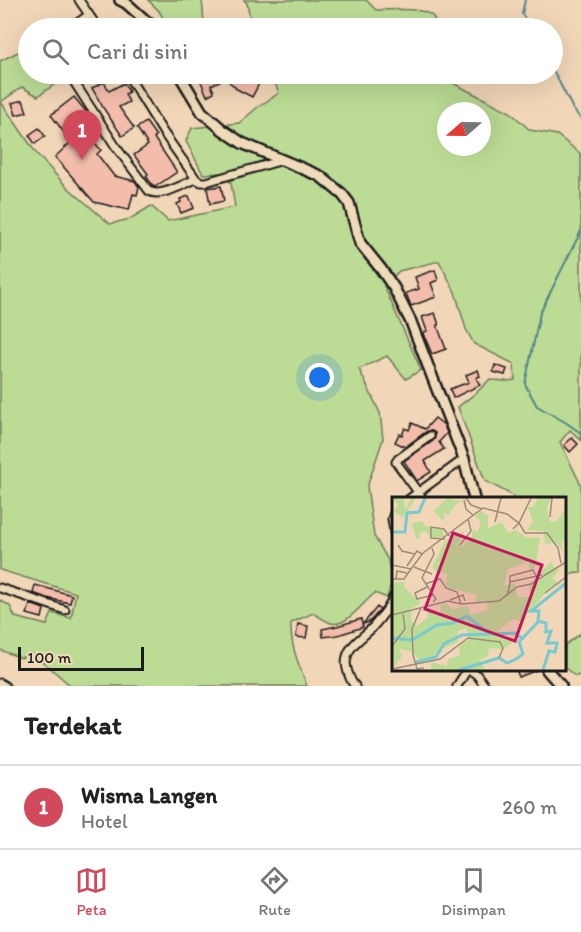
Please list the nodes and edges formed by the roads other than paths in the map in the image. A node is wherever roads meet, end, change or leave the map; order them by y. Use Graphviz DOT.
graph roads {
  1 [pos="79,0"];
  2 [pos="120,0"];
  3 [pos="88,15"];
  4 [pos="84,18"];
  5 [pos="90,18"];
  6 [pos="143,18"];
  7 [pos="75,84"];
  8 [pos="133,84"];
  9 [pos="185,84"];
  10 [pos="283,160"];
  11 [pos="196,179"];
  12 [pos="430,436"];
  13 [pos="464,459"];
  14 [pos="417,492"];
  15 [pos="410,497"];
  16 [pos="422,497"];
  17 [pos="474,497"];
  18 [pos="0,588"];
  19 [pos="392,599"];
  20 [pos="65,610"];
  21 [pos="467,671"];
  22 [pos="471,671"];
  23 [pos="549,671"];
  24 [pos="0,683"];
  25 [pos="5,686"];
  26 [pos="355,686"];
  27 [pos="457,686"];
  28 [pos="485,686"];
  29 [pos="561,686"];
  1 -- 3 [label="street"];
  2 -- 6 [label="street"];
  3 -- 4 [label="street"];
  3 -- 5 [label="street"];
  7 -- 11 [label="street"];
  8 -- 11 [label="street"];
  9 -- 10 [label="street"];
  10 -- 11 [label="street"];
  10 -- 13 [label="street"];
  12 -- 14 [label="street"];
  13 -- 14 [label="street"];
  13 -- 17 [label="street"];
  14 -- 15 [label="street"];
  14 -- 16 [label="street"];
  18 -- 20 [label="street"];
  19 -- 26 [label="street"];
  21 -- 27 [label="street"];
  22 -- 28 [label="street"];
  23 -- 29 [label="street"];
  24 -- 25 [label="street"];
}
